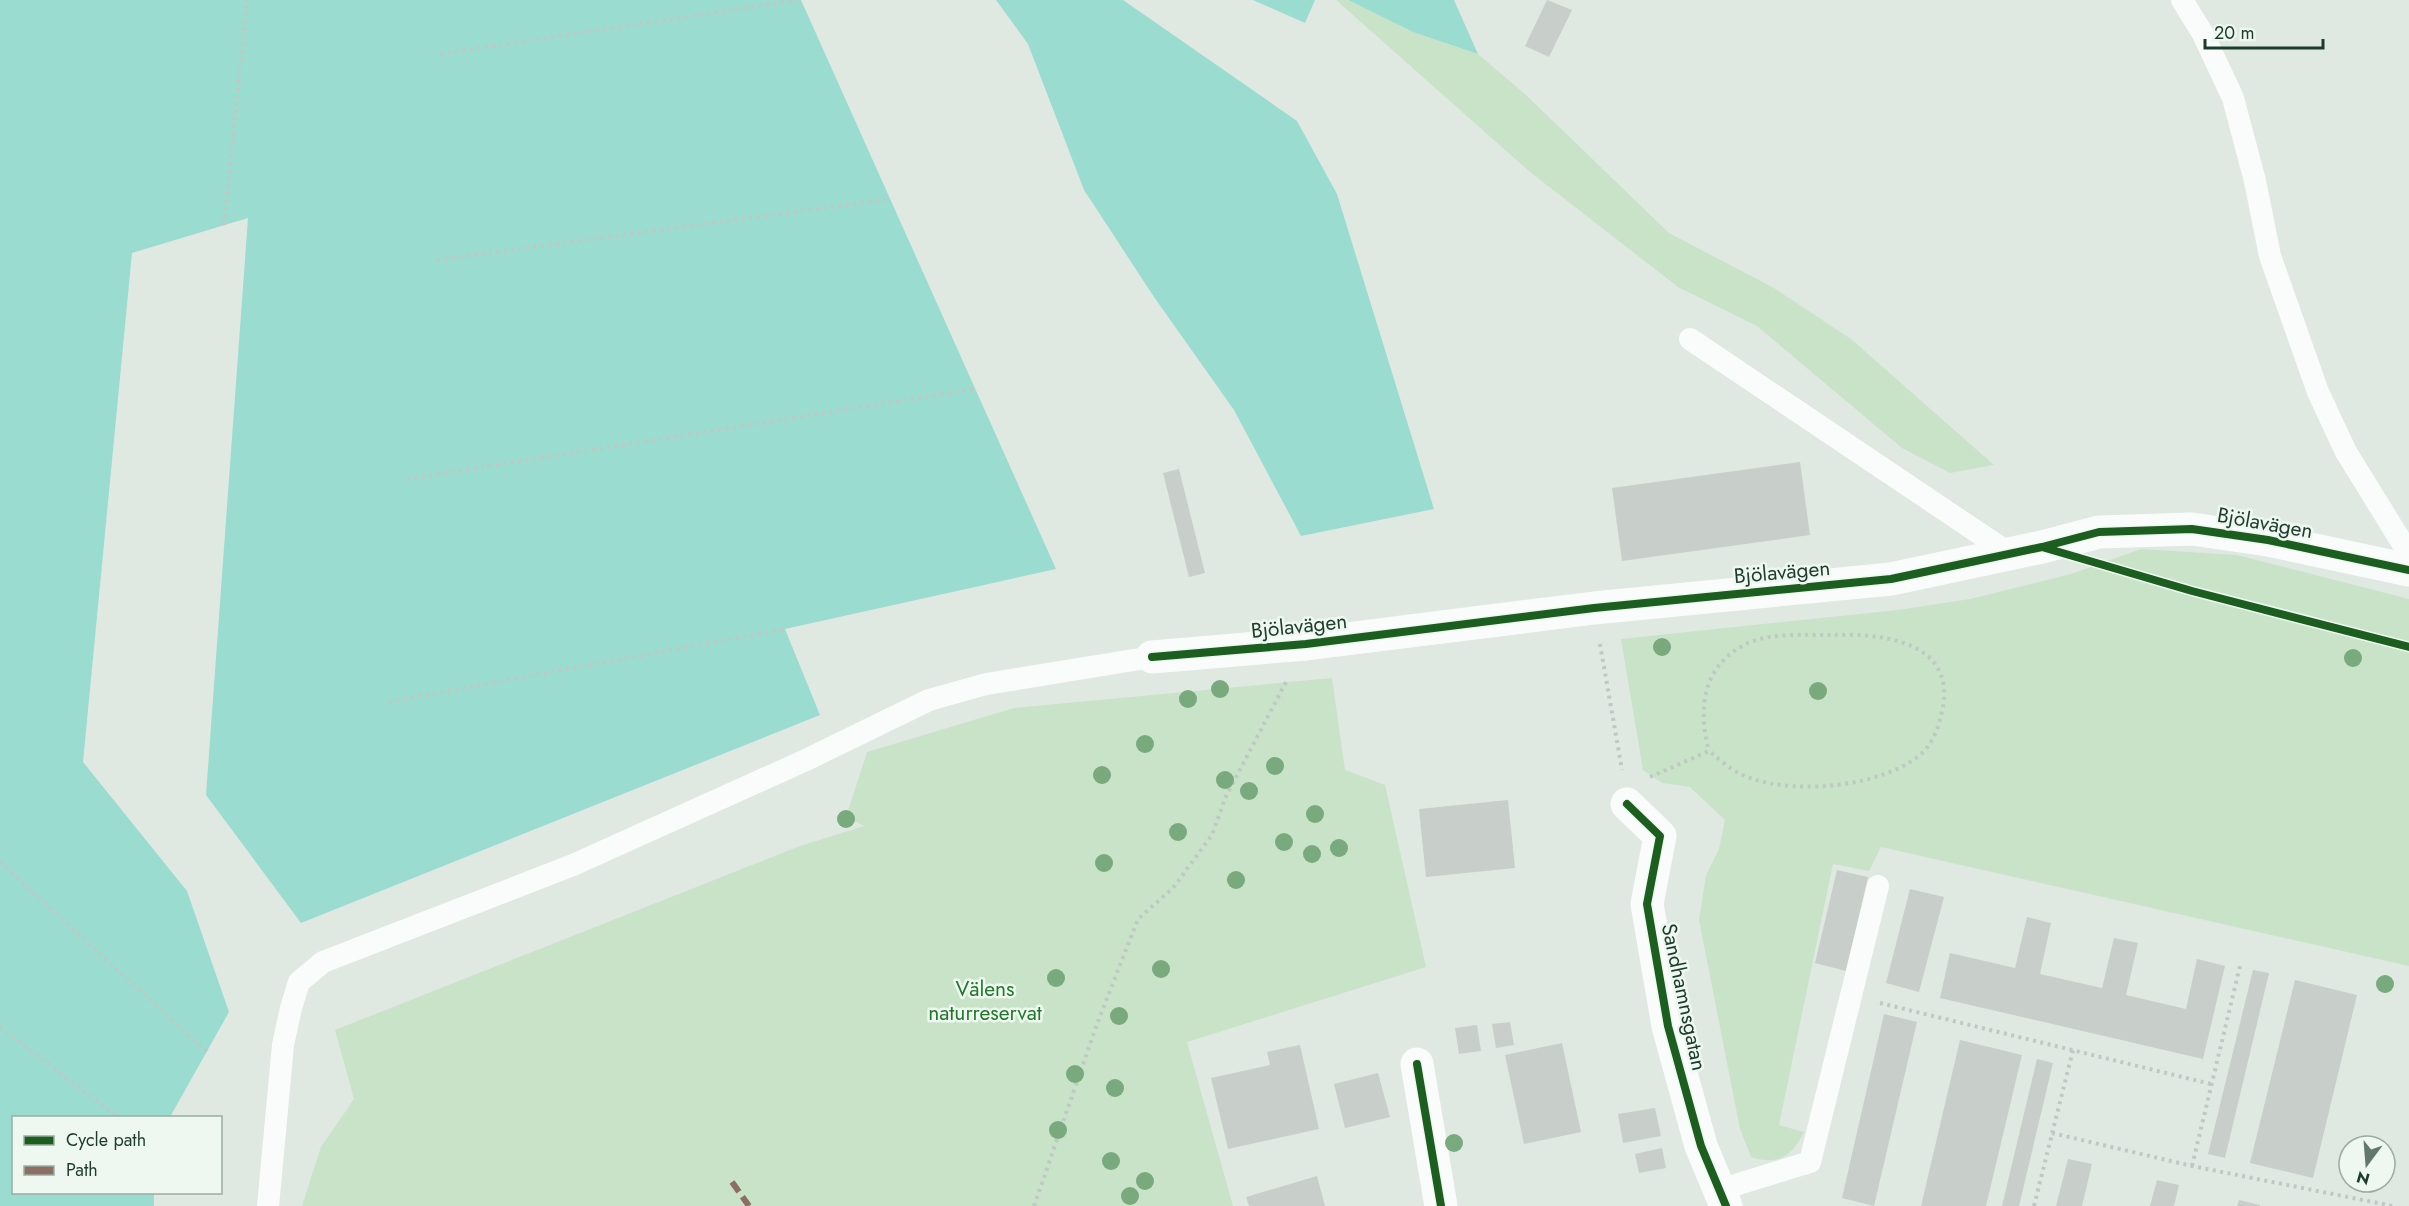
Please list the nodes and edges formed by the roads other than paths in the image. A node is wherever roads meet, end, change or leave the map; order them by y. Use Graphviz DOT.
graph roads {
  1 [pos="2181,0"];
  2 [pos="1690,339"];
  3 [pos="2010,554"];
  4 [pos="2409,554"];
  5 [pos="2409,570"];
  6 [pos="1152,657"];
  7 [pos="1626,796"];
  8 [pos="1878,886"];
  9 [pos="1418,1064"];
  10 [pos="1722,1198"];
  11 [pos="268,1206"];
  12 [pos="1441,1206"];
  1 -- 4 [label="lane"];
  2 -- 3 [label="lane"];
  3 -- 5 [label="street, Bjölavägen"];
  3 -- 6 [label="street, Bjölavägen"];
  6 -- 11 [label="lane"];
  7 -- 10 [label="street, Sandhamnsgatan"];
  8 -- 10 [label="lane"];
  9 -- 12 [label="street"];
}
